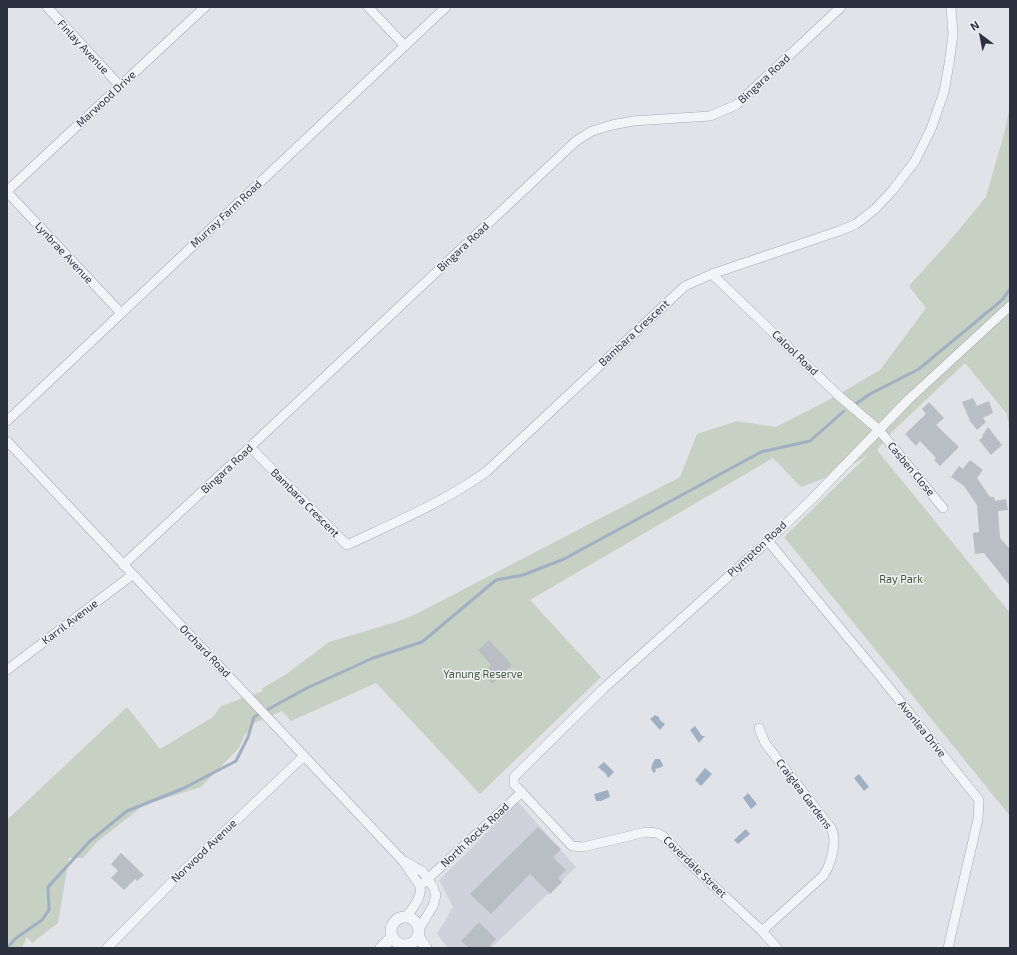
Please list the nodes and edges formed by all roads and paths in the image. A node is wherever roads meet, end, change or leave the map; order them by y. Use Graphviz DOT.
graph roads {
  1 [pos="47,7"];
  2 [pos="204,7"];
  3 [pos="368,7"];
  4 [pos="446,7"];
  5 [pos="840,7"];
  6 [pos="951,7"];
  7 [pos="405,46"];
  8 [pos="120,86"];
  9 [pos="7,192"];
  10 [pos="712,274"];
  11 [pos="1010,306"];
  12 [pos="121,313"];
  13 [pos="7,420"];
  14 [pos="878,430"];
  15 [pos="7,441"];
  16 [pos="250,447"];
  17 [pos="943,508"];
  18 [pos="768,541"];
  19 [pos="123,565"];
  20 [pos="132,575"];
  21 [pos="7,670"];
  22 [pos="759,728"];
  23 [pos="304,756"];
  24 [pos="522,792"];
  25 [pos="403,861"];
  26 [pos="428,879"];
  27 [pos="420,886"];
  28 [pos="406,917"];
  29 [pos="762,931"];
  30 [pos="419,932"];
  31 [pos="392,937"];
  32 [pos="407,947"];
  33 [pos="107,948"];
  34 [pos="381,948"];
  35 [pos="426,948"];
  36 [pos="777,948"];
  37 [pos="948,948"];
  1 -- 8 [label="street, Finlay Avenue"];
  2 -- 8 [label="street, Marwood Drive"];
  3 -- 7 [label="street"];
  4 -- 7 [label="street, Murray Farm Road"];
  5 -- 16 [label="street, Bingara Road"];
  6 -- 10 [label="street, Bambara Crescent"];
  7 -- 12 [label="street, Murray Farm Road"];
  8 -- 9 [label="street, Marwood Drive"];
  9 -- 12 [label="street, Lynbrae Avenue"];
  10 -- 14 [label="street, Calool Road"];
  10 -- 16 [label="street, Bambara Crescent"];
  11 -- 14 [label="street, Plympton Road"];
  12 -- 13 [label="street, Murray Farm Road"];
  14 -- 17 [label="street, Casben Close"];
  14 -- 18 [label="street, Plympton Road"];
  15 -- 19 [label="street, Orchard Road"];
  16 -- 19 [label="street, Bingara Road"];
  18 -- 24 [label="street, Plympton Road"];
  18 -- 37 [label="street, Avonlea Drive"];
  19 -- 20 [label="street, Orchard Road"];
  20 -- 21 [label="street, Karril Avenue"];
  20 -- 23 [label="street, Orchard Road"];
  22 -- 29 [label="street, Craiglea Gardens"];
  23 -- 25 [label="street, Orchard Road"];
  23 -- 33 [label="street, Norwood Avenue"];
  24 -- 26 [label="street, North Rocks Road"];
  24 -- 29 [label="street, Coverdale Street"];
  25 -- 26 [label="street, Orchard Road"];
  25 -- 27 [label="street, Orchard Road"];
  26 -- 27 [label="street, North Rocks Road"];
  26 -- 30 [label="street"];
  27 -- 28 [label="street"];
  28 -- 30 [label="street"];
  28 -- 31 [label="street"];
  29 -- 36 [label="street, Coverdale Street"];
  30 -- 32 [label="street"];
  30 -- 35 [label="street"];
  31 -- 32 [label="street"];
  31 -- 34 [label="street"];
}
